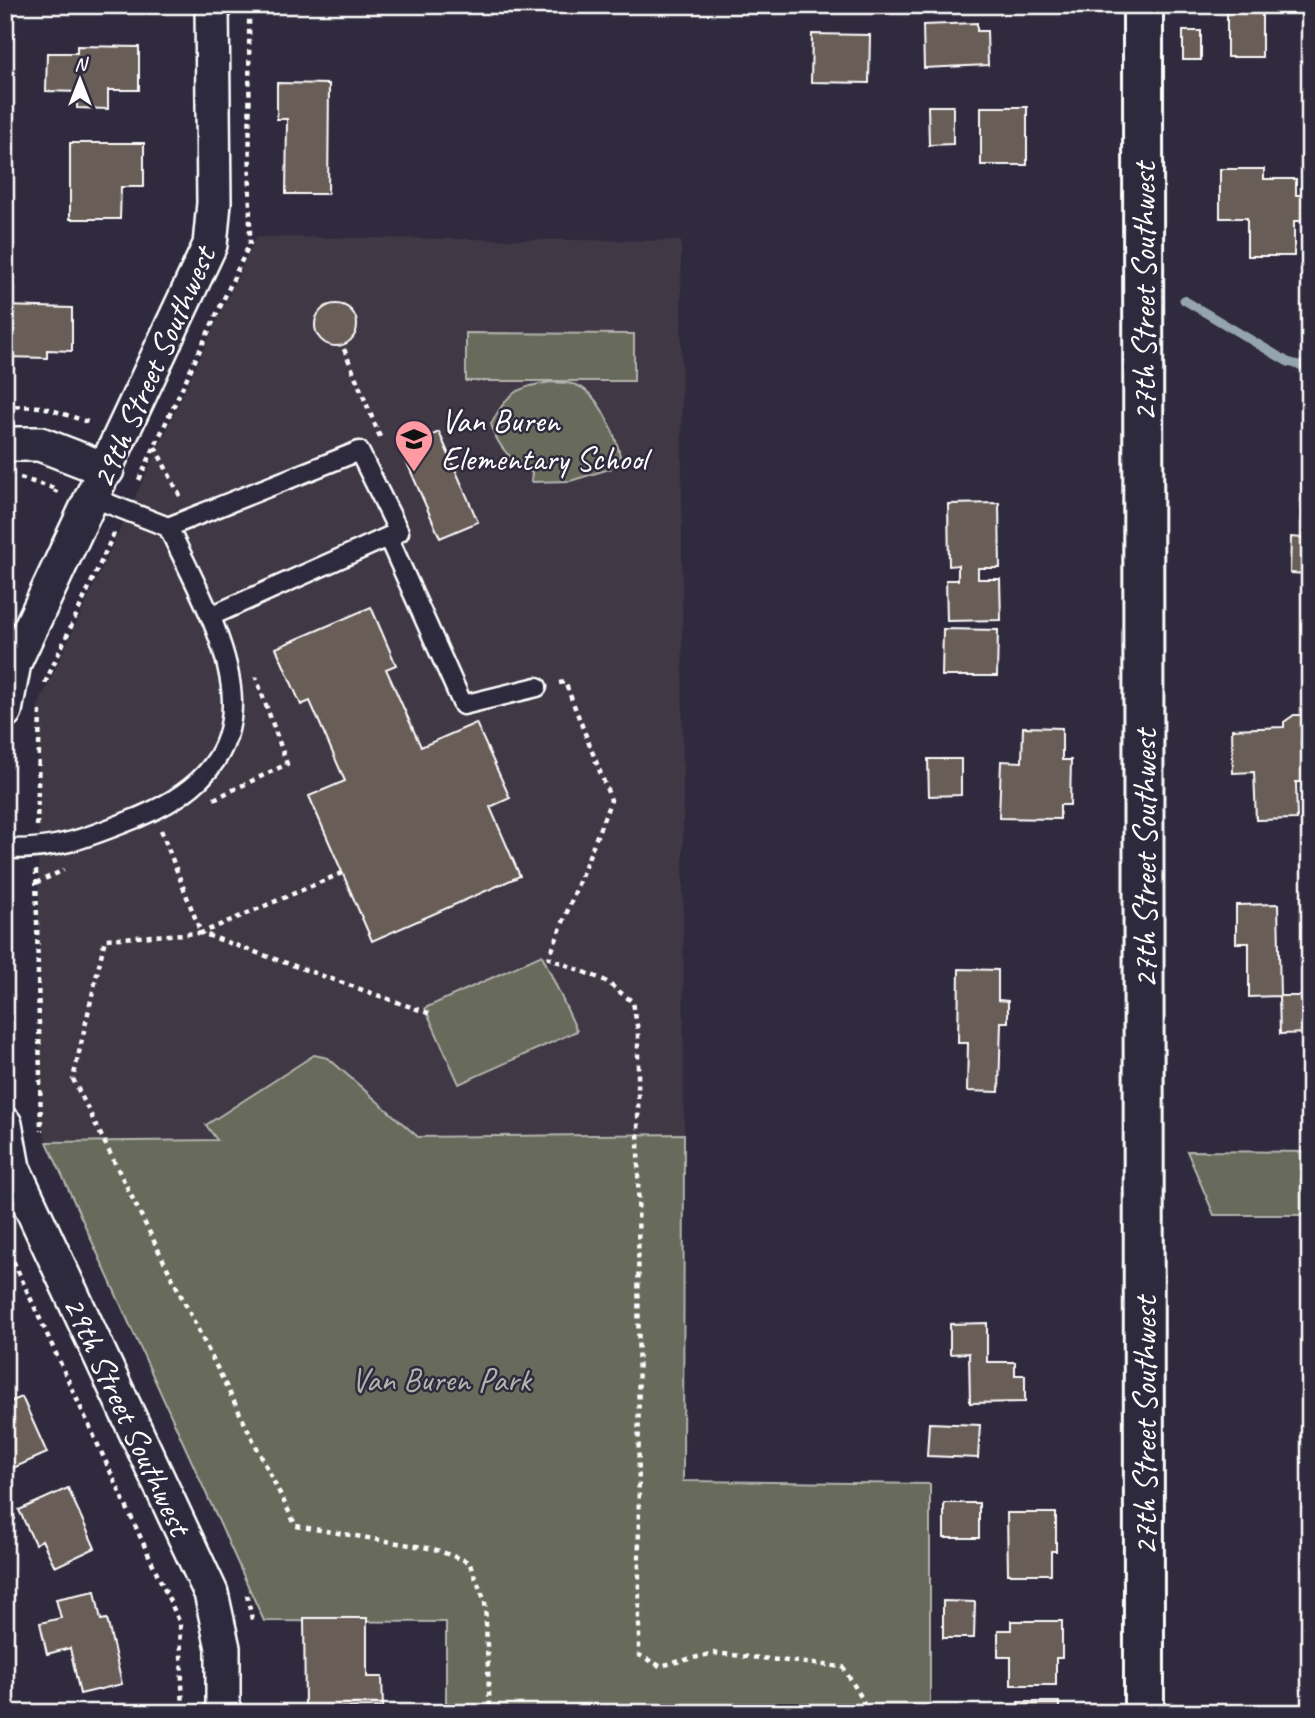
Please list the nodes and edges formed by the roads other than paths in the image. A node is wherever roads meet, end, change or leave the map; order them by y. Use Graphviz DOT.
graph roads {
  1 [pos="212,5"];
  2 [pos="1143,5"];
  3 [pos="5,444"];
  4 [pos="101,484"];
  5 [pos="168,527"];
  6 [pos="388,537"];
  7 [pos="211,616"];
  8 [pos="537,687"];
  9 [pos="5,710"];
  10 [pos="5,849"];
  11 [pos="5,1124"];
  12 [pos="223,1713"];
  13 [pos="1144,1713"];
  1 -- 4 [label="street, 29th Street Southwest"];
  2 -- 13 [label="street, 27th Street Southwest"];
  3 -- 4 [label="street"];
  4 -- 5 [label="lane"];
  4 -- 9 [label="street, 29th Street Southwest"];
  5 -- 6 [label="lane"];
  5 -- 7 [label="lane"];
  6 -- 7 [label="lane"];
  6 -- 8 [label="lane"];
  7 -- 10 [label="lane"];
  11 -- 12 [label="street, 29th Street Southwest"];
}
